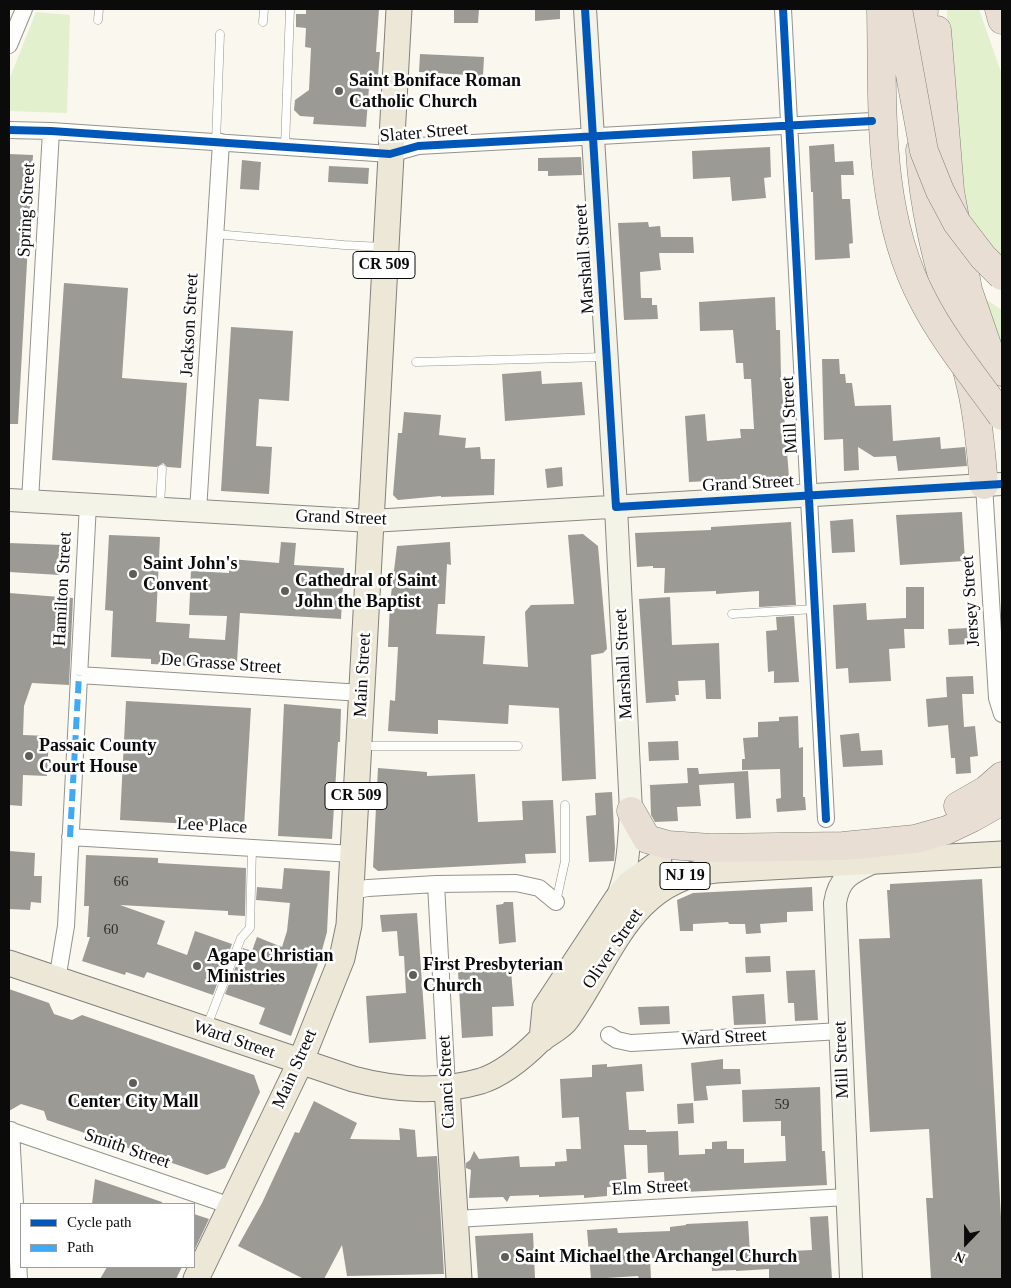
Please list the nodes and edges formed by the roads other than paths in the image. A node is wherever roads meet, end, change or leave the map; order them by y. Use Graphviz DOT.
graph roads {
  1 [pos="24,9"];
  2 [pos="99,9"];
  3 [pos="264,9"];
  4 [pos="290,9"];
  5 [pos="399,9"];
  6 [pos="585,9"];
  7 [pos="783,9"];
  8 [pos="881,9"];
  9 [pos="898,9"];
  10 [pos="924,9"];
  11 [pos="934,9"];
  12 [pos="999,9"];
  13 [pos="98,20"];
  14 [pos="1002,20"];
  15 [pos="263,22"];
  16 [pos="220,34"];
  17 [pos="9,45"];
  18 [pos="872,121"];
  19 [pos="789,126"];
  20 [pos="9,130"];
  21 [pos="51,131"];
  22 [pos="592,137"];
  23 [pos="218,142"];
  24 [pos="285,147"];
  25 [pos="390,154"];
  26 [pos="215,234"];
  27 [pos="385,247"];
  28 [pos="1002,276"];
  29 [pos="606,357"];
  30 [pos="416,362"];
  31 [pos="1002,372"];
  32 [pos="1002,416"];
  33 [pos="162,469"];
  34 [pos="993,484"];
  35 [pos="809,496"];
  36 [pos="20,501"];
  37 [pos="88,504"];
  38 [pos="616,507"];
  39 [pos="160,508"];
  40 [pos="198,511"];
  41 [pos="371,521"];
  42 [pos="815,608"];
  43 [pos="732,614"];
  44 [pos="79,675"];
  45 [pos="362,693"];
  46 [pos="1002,714"];
  47 [pos="359,746"];
  48 [pos="518,746"];
  49 [pos="1002,776"];
  50 [pos="1002,801"];
  51 [pos="566,805"];
  52 [pos="632,811"];
  53 [pos="826,819"];
  54 [pos="70,837"];
  55 [pos="843,846"];
  56 [pos="252,848"];
  57 [pos="712,848"];
  58 [pos="353,854"];
  59 [pos="1002,854"];
  60 [pos="876,862"];
  61 [pos="658,863"];
  62 [pos="436,884"];
  63 [pos="351,891"];
  64 [pos="617,899"];
  65 [pos="556,902"];
  66 [pos="9,963"];
  67 [pos="57,980"];
  68 [pos="205,1030"];
  69 [pos="841,1031"];
  70 [pos="609,1035"];
  71 [pos="542,1039"];
  72 [pos="300,1063"];
  73 [pos="447,1087"];
  74 [pos="10,1130"];
  75 [pos="847,1197"];
  76 [pos="231,1206"];
  77 [pos="455,1219"];
  78 [pos="19,1279"];
  79 [pos="196,1279"];
  80 [pos="457,1279"];
  81 [pos="851,1279"];
  1 -- 17 [label="street"];
  2 -- 13 [label="lane"];
  3 -- 15 [label="lane"];
  4 -- 24 [label="lane"];
  5 -- 25 [label="main road, Main Street / CR 509"];
  6 -- 22 [label="street, Marshall Street"];
  7 -- 19 [label="street, Mill Street"];
  8 -- 32 [label="highway, bridge"];
  9 -- 28 [label="highway, bridge"];
  10 -- 34 [label="highway"];
  11 -- 31 [label="highway"];
  12 -- 14 [label="highway"];
  16 -- 23 [label="lane"];
  18 -- 19 [label="street, Slater Street"];
  19 -- 22 [label="street, Slater Street"];
  19 -- 35 [label="street, Mill Street"];
  20 -- 21 [label="street, Slater Street"];
  21 -- 23 [label="street, Slater Street"];
  21 -- 36 [label="street, Spring Street"];
  22 -- 25 [label="street, Slater Street"];
  22 -- 29 [label="street, Marshall Street"];
  23 -- 24 [label="street, Slater Street"];
  23 -- 26 [label="street, Jackson Street"];
  24 -- 25 [label="street, Slater Street"];
  25 -- 27 [label="main road, Main Street / CR 509"];
  26 -- 27 [label="lane"];
  26 -- 40 [label="street, Jackson Street"];
  27 -- 41 [label="main road, Main Street / CR 509"];
  29 -- 30 [label="lane"];
  29 -- 38 [label="street, Marshall Street"];
  33 -- 39 [label="lane"];
  34 -- 35 [label="street, Grand Street"];
  34 -- 46 [label="street, Jersey Street"];
  35 -- 38 [label="street, Grand Street"];
  35 -- 42 [label="street, Mill Street"];
  36 -- 37 [label="street, Grand Street"];
  37 -- 39 [label="street, Grand Street"];
  37 -- 44 [label="street, Hamilton Street"];
  38 -- 41 [label="street, Grand Street"];
  38 -- 52 [label="street, Marshall Street"];
  39 -- 40 [label="street, Grand Street"];
  40 -- 41 [label="street, Grand Street"];
  41 -- 45 [label="main road, Main Street / CR 509"];
  42 -- 43 [label="lane"];
  42 -- 53 [label="street, Mill Street"];
  44 -- 45 [label="street, De Grasse Street"];
  44 -- 54 [label="street, Hamilton Street"];
  45 -- 47 [label="main road, Main Street / CR 509"];
  47 -- 48 [label="lane"];
  47 -- 58 [label="main road, Main Street / CR 509"];
  49 -- 55 [label="highway"];
  50 -- 55 [label="highway, NJ 19"];
  51 -- 65 [label="lane"];
  52 -- 57 [label="highway"];
  52 -- 64 [label="street, Marshall Street"];
  54 -- 56 [label="street, Lee Place"];
  54 -- 67 [label="street"];
  55 -- 57 [label="highway, NJ 19"];
  56 -- 58 [label="street, Lee Place"];
  56 -- 68 [label="lane"];
  57 -- 61 [label="highway, NJ 19"];
  58 -- 63 [label="main road, Main Street / CR 509"];
  59 -- 60 [label="main road, Oliver Street / NJ 19"];
  60 -- 69 [label="street, Mill Street"];
  60 -- 71 [label="main road, Oliver Street / NJ 19"];
  61 -- 64 [label="main road, Oliver Street / NJ 19"];
  62 -- 63 [label="street"];
  62 -- 65 [label="street"];
  62 -- 73 [label="street, Cianci Street"];
  63 -- 72 [label="main road, Main Street / CR 509"];
  64 -- 71 [label="main road, Oliver Street / NJ 19"];
  66 -- 67 [label="main road, Ward Street"];
  67 -- 68 [label="main road, Ward Street"];
  68 -- 72 [label="main road, Ward Street"];
  69 -- 70 [label="street, Ward Street"];
  69 -- 75 [label="street, Mill Street"];
  71 -- 73 [label="main road, Ward Street / NJ 19"];
  72 -- 73 [label="main road, Ward Street / NJ 19"];
  72 -- 76 [label="main road, Main Street / CR 509"];
  73 -- 77 [label="main road, Cianci Street"];
  74 -- 76 [label="street, Smith Street"];
  74 -- 78 [label="street"];
  75 -- 77 [label="street, Elm Street"];
  75 -- 81 [label="street, Mill Street"];
  76 -- 79 [label="main road, Main Street / CR 509"];
  77 -- 80 [label="main road, Cianci Street"];
}
